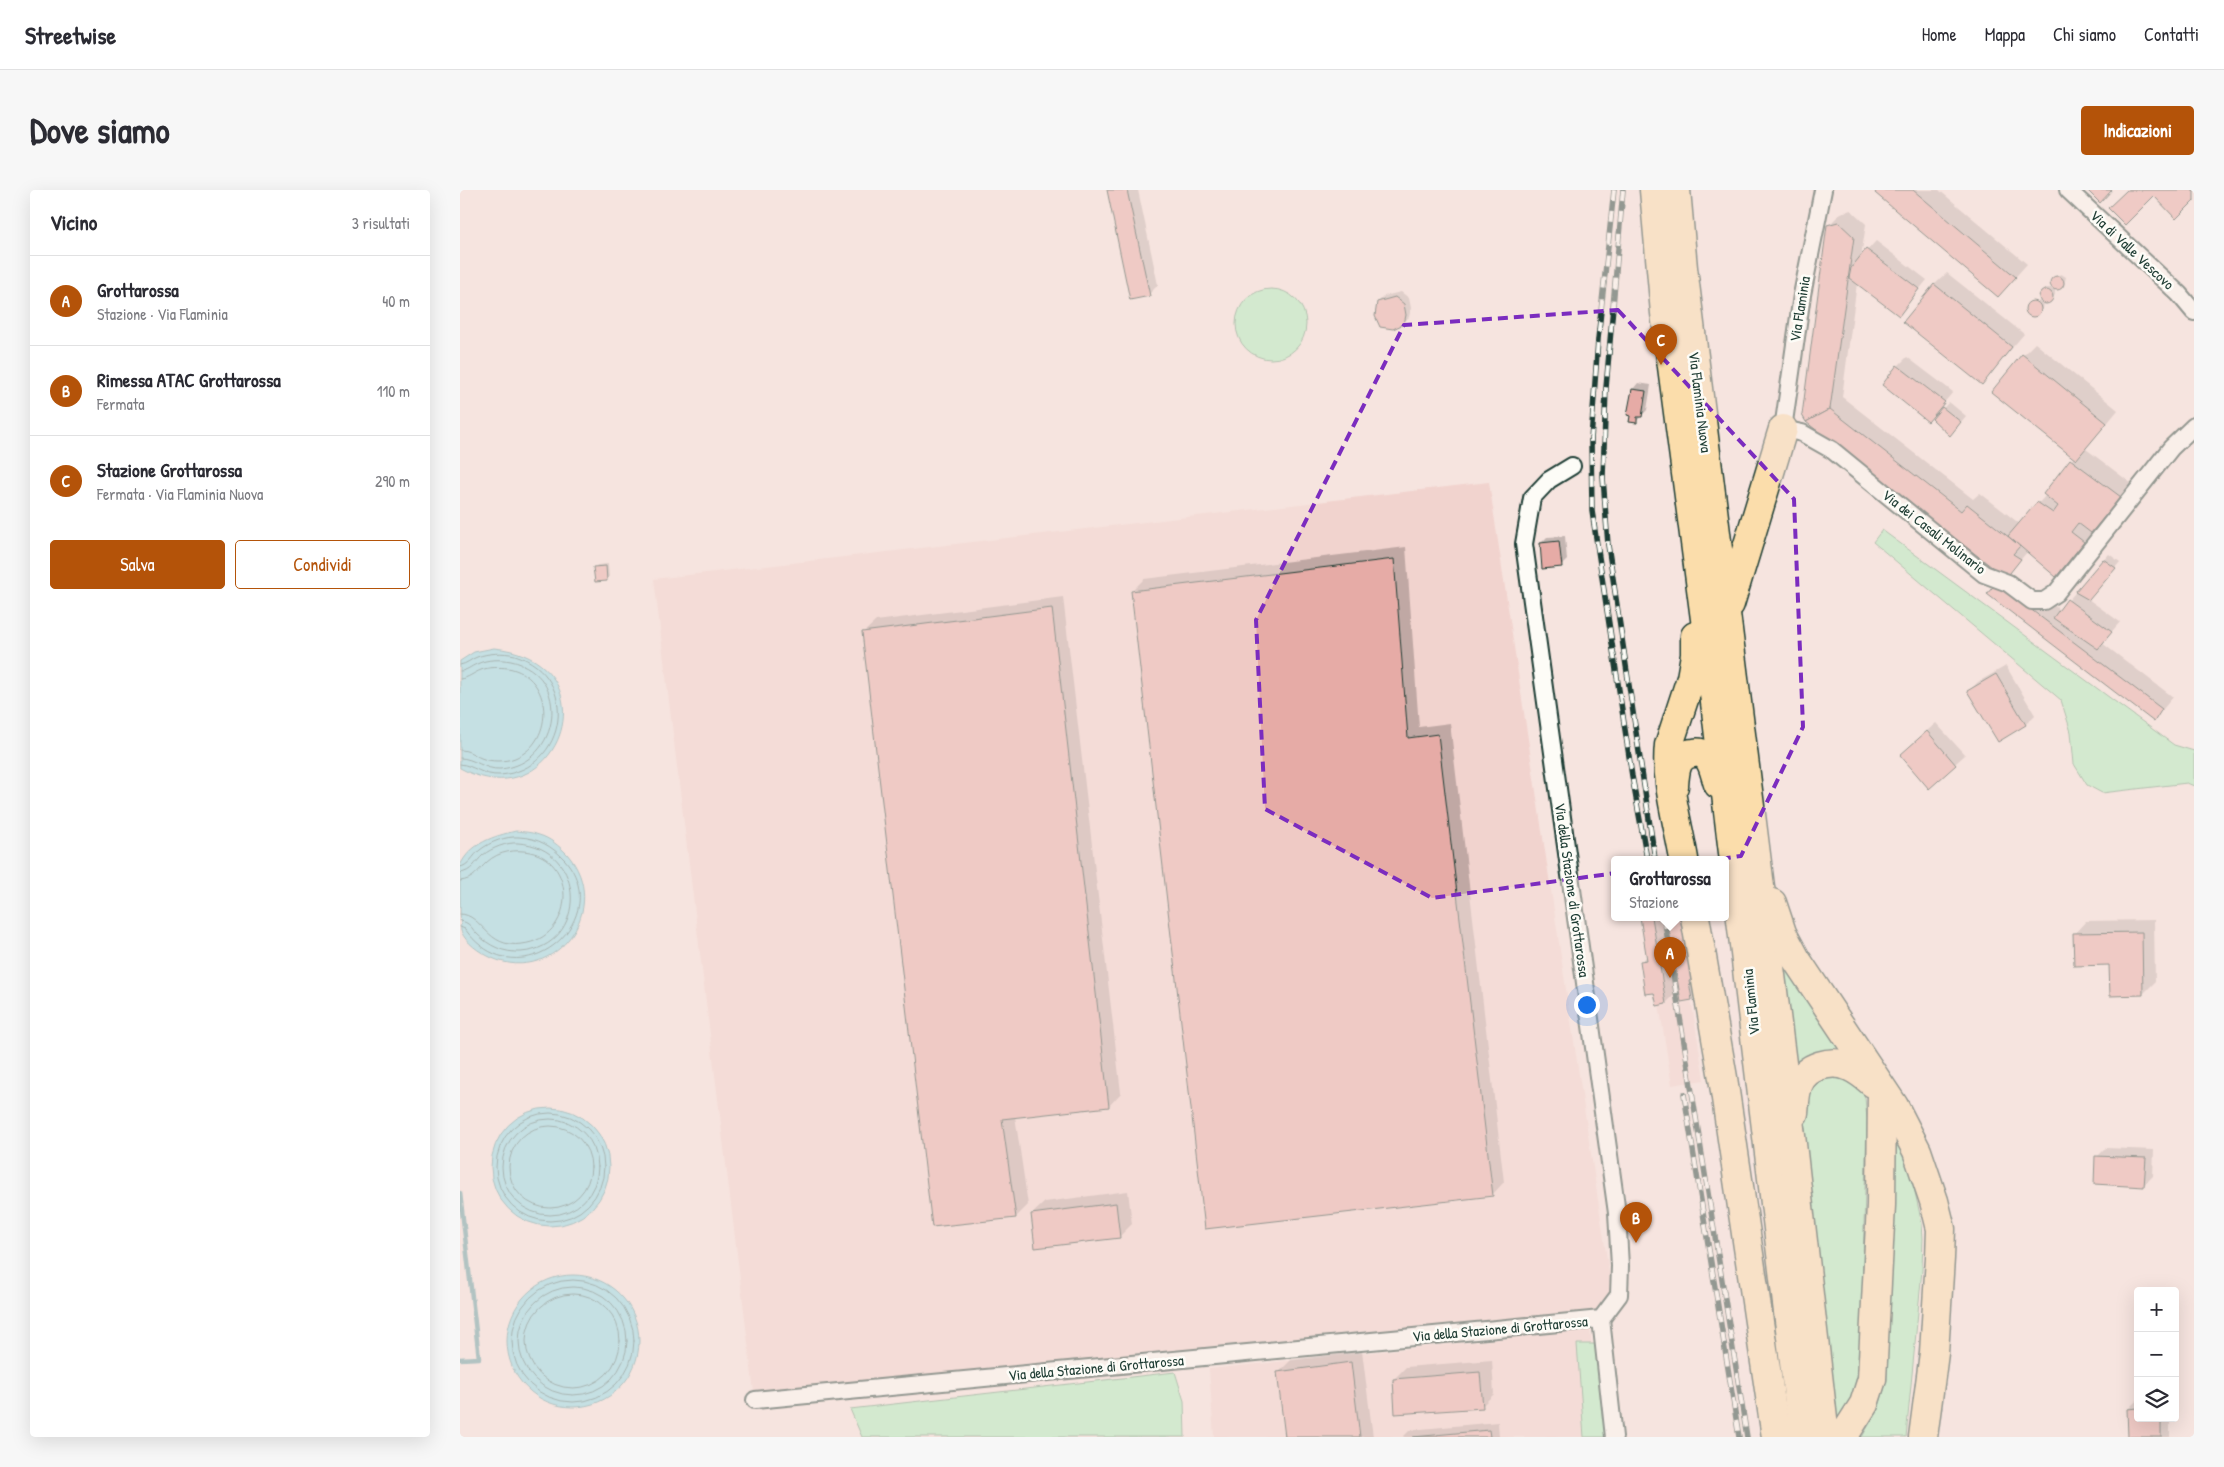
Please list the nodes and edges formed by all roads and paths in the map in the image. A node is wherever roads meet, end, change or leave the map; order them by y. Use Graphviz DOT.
graph roads {
  1 [pos="1654,190"];
  2 [pos="1676,190"];
  3 [pos="1823,190"];
  4 [pos="2068,190"];
  5 [pos="2194,312"];
  6 [pos="2194,426"];
  7 [pos="1783,429"];
  8 [pos="1572,466"];
  9 [pos="1698,567"];
  10 [pos="1727,613"];
  11 [pos="1673,795"];
  12 [pos="1738,815"];
  13 [pos="1683,856"];
  14 [pos="1695,921"];
  15 [pos="1882,1090"];
  16 [pos="1792,1144"];
  17 [pos="1602,1319"];
  18 [pos="755,1400"];
  19 [pos="1614,1437"];
  20 [pos="1776,1437"];
  21 [pos="1803,1437"];
  22 [pos="1825,1437"];
  23 [pos="1843,1437"];
  24 [pos="1923,1437"];
  1 -- 9 [label="highway, Via Flaminia Nuova"];
  2 -- 10 [label="highway, Via Flaminia Nuova"];
  3 -- 7 [label="street, Via Flaminia"];
  4 -- 5 [label="street, Via di Valle Vescovo"];
  6 -- 7 [label="street, Via dei Casali Molinario"];
  7 -- 10 [label="highway"];
  8 -- 17 [label="street, Via della Stazione di Grottarossa"];
  9 -- 11 [label="highway"];
  9 -- 12 [label="highway, Via Flaminia"];
  10 -- 12 [label="highway, Via Flaminia"];
  11 -- 12 [label="highway"];
  11 -- 13 [label="highway"];
  12 -- 15 [label="highway"];
  12 -- 16 [label="highway, Via Flaminia"];
  12 -- 21 [label="highway, Via Flaminia"];
  14 -- 20 [label="highway"];
  15 -- 16 [label="highway"];
  15 -- 23 [label="highway"];
  15 -- 24 [label="highway"];
  16 -- 22 [label="highway, Via Flaminia"];
  17 -- 18 [label="street, Via della Stazione di Grottarossa"];
  17 -- 19 [label="street"];
}
